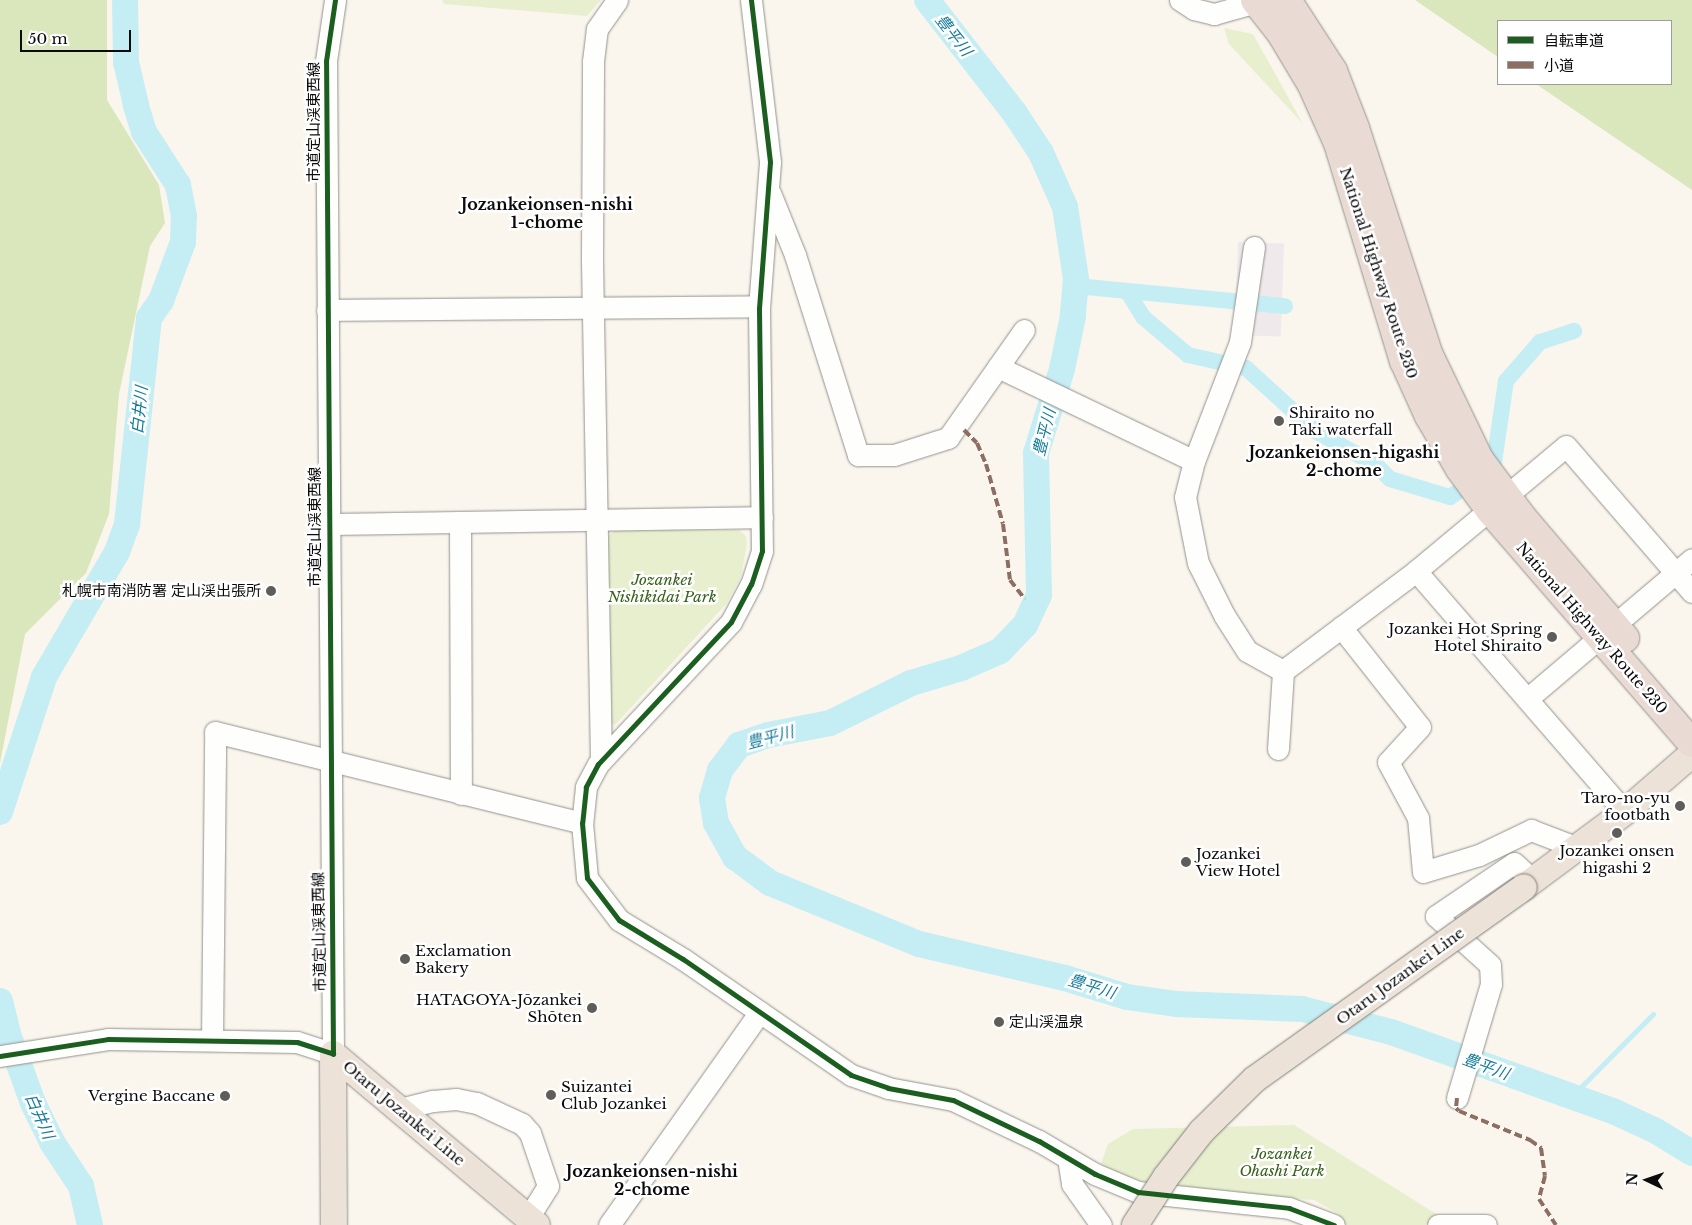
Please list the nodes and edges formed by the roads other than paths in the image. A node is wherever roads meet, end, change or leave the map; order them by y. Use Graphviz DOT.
graph roads {
  1 [pos="336,0"];
  2 [pos="617,0"];
  3 [pos="751,0"];
  4 [pos="1180,0"];
  5 [pos="1287,0"];
  6 [pos="1259,1"];
  7 [pos="768,188"];
  8 [pos="1254,247"];
  9 [pos="759,306"];
  10 [pos="592,308"];
  11 [pos="327,310"];
  12 [pos="1024,330"];
  13 [pos="1006,371"];
  14 [pos="1194,461"];
  15 [pos="1470,464"];
  16 [pos="1493,497"];
  17 [pos="762,517"];
  18 [pos="596,521"];
  19 [pos="460,523"];
  20 [pos="328,524"];
  21 [pos="1692,559"];
  22 [pos="1416,571"];
  23 [pos="1676,574"];
  24 [pos="1692,592"];
  25 [pos="1341,627"];
  26 [pos="1607,632"];
  27 [pos="1283,671"];
  28 [pos="1527,699"];
  29 [pos="1692,715"];
  30 [pos="1692,743"];
  31 [pos="1278,749"];
  32 [pos="1692,754"];
  33 [pos="601,761"];
  34 [pos="329,762"];
  35 [pos="461,794"];
  36 [pos="1625,812"];
  37 [pos="582,822"];
  38 [pos="1575,847"];
  39 [pos="1528,884"];
  40 [pos="760,1012"];
  41 [pos="212,1040"];
  42 [pos="333,1054"];
  43 [pos="0,1056"];
  44 [pos="1457,1098"];
  45 [pos="400,1109"];
  46 [pos="1068,1158"];
  47 [pos="533,1221"];
  48 [pos="334,1225"];
  49 [pos="609,1225"];
  50 [pos="1101,1225"];
  51 [pos="1135,1225"];
  52 [pos="1334,1225"];
  53 [pos="1438,1225"];
  54 [pos="1486,1225"];
  1 -- 11 [label="street, 市道定山渓東西線"];
  2 -- 10 [label="street"];
  3 -- 7 [label="street"];
  4 -- 6 [label="street"];
  5 -- 15 [label="highway, National Highway Route 230"];
  6 -- 15 [label="highway, National Highway Route 230"];
  7 -- 9 [label="street"];
  7 -- 13 [label="street"];
  8 -- 14 [label="street"];
  9 -- 10 [label="street"];
  9 -- 17 [label="street"];
  10 -- 11 [label="street"];
  10 -- 18 [label="street"];
  11 -- 20 [label="street, 市道定山渓東西線"];
  12 -- 13 [label="street"];
  13 -- 14 [label="street"];
  14 -- 27 [label="street"];
  15 -- 16 [label="highway, National Highway Route 230"];
  16 -- 22 [label="street"];
  16 -- 23 [label="street"];
  16 -- 26 [label="highway, National Highway Route 230"];
  17 -- 18 [label="street"];
  17 -- 33 [label="street"];
  18 -- 19 [label="street"];
  18 -- 33 [label="street"];
  19 -- 20 [label="street"];
  19 -- 35 [label="street"];
  20 -- 34 [label="street, 市道定山渓東西線"];
  21 -- 23 [label="street"];
  22 -- 25 [label="street"];
  22 -- 28 [label="street"];
  23 -- 24 [label="street"];
  23 -- 26 [label="street"];
  25 -- 27 [label="street"];
  25 -- 38 [label="street"];
  26 -- 28 [label="street"];
  26 -- 29 [label="highway, National Highway Route 230"];
  26 -- 30 [label="highway, National Highway Route 230"];
  27 -- 31 [label="street"];
  28 -- 36 [label="street"];
  32 -- 36 [label="main road, Otaru Jozankei Line"];
  33 -- 37 [label="street"];
  34 -- 35 [label="street"];
  34 -- 41 [label="street"];
  34 -- 42 [label="street, 市道定山渓東西線"];
  35 -- 37 [label="street"];
  36 -- 38 [label="main road, Otaru Jozankei Line"];
  37 -- 40 [label="street"];
  38 -- 39 [label="main road, Otaru Jozankei Line"];
  39 -- 44 [label="street"];
  39 -- 51 [label="main road, Otaru Jozankei Line, bridge"];
  40 -- 46 [label="street"];
  40 -- 49 [label="street"];
  41 -- 42 [label="street"];
  41 -- 43 [label="street"];
  42 -- 45 [label="main road, Otaru Jozankei Line"];
  42 -- 48 [label="main road, Otaru Jozankei Line"];
  45 -- 47 [label="main road, Otaru Jozankei Line"];
  45 -- 47 [label="street"];
  46 -- 50 [label="street"];
  46 -- 52 [label="street"];
  53 -- 54 [label="street"];
}
